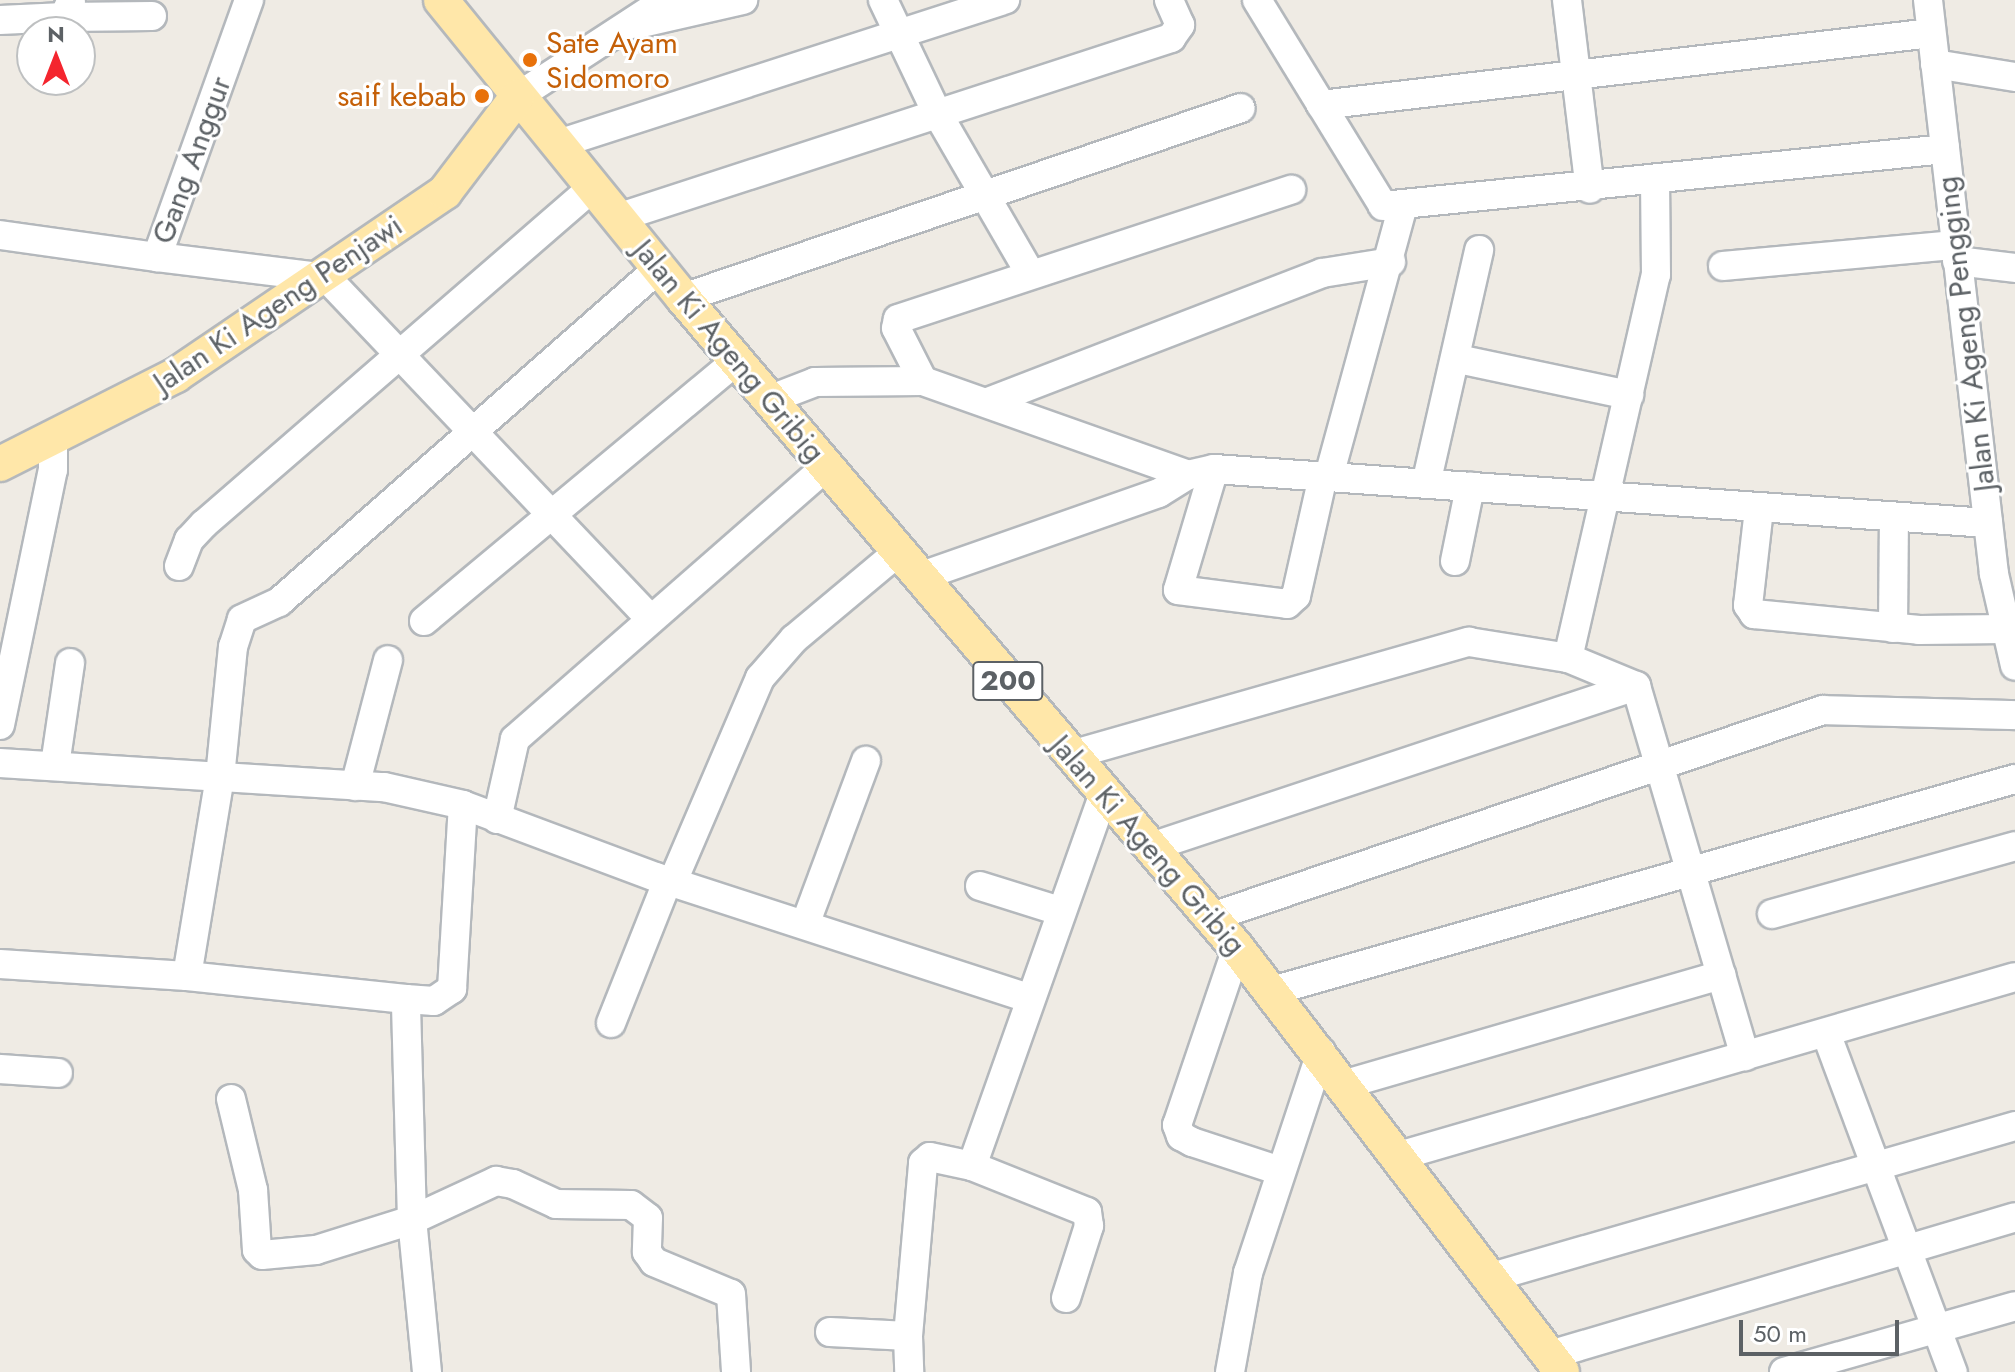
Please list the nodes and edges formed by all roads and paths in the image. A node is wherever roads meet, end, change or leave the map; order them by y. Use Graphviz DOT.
graph roads {
  1 [pos="249,0"];
  2 [pos="666,0"];
  3 [pos="743,0"];
  4 [pos="883,0"];
  5 [pos="1005,0"];
  6 [pos="1169,0"];
  7 [pos="1257,0"];
  8 [pos="1567,0"];
  9 [pos="1928,0"];
  10 [pos="453,4"];
  11 [pos="68,9"];
  12 [pos="152,16"];
  13 [pos="0,20"];
  14 [pos="625,26"];
  15 [pos="1931,33"];
  16 [pos="897,35"];
  17 [pos="1935,64"];
  18 [pos="1576,76"];
  19 [pos="2015,77"];
  20 [pos="517,97"];
  21 [pos="1321,105"];
  22 [pos="1241,108"];
  23 [pos="936,111"];
  24 [pos="558,144"];
  25 [pos="1945,149"];
  26 [pos="1655,180"];
  27 [pos="592,188"];
  28 [pos="1590,189"];
  29 [pos="1291,190"];
  30 [pos="983,196"];
  31 [pos="1403,206"];
  32 [pos="617,218"];
  33 [pos="0,235"];
  34 [pos="1479,250"];
  35 [pos="1956,253"];
  36 [pos="157,257"];
  37 [pos="1391,262"];
  38 [pos="1723,266"];
  39 [pos="659,268"];
  40 [pos="2015,268"];
  41 [pos="1030,273"];
  42 [pos="322,276"];
  43 [pos="683,298"];
  44 [pos="402,357"];
  45 [pos="738,359"];
  46 [pos="1458,359"];
  47 [pos="923,381"];
  48 [pos="1629,395"];
  49 [pos="771,399"];
  50 [pos="988,402"];
  51 [pos="472,431"];
  52 [pos="53,441"];
  53 [pos="0,464"];
  54 [pos="826,467"];
  55 [pos="1201,472"];
  56 [pos="1326,476"];
  57 [pos="1426,484"];
  58 [pos="1470,487"];
  59 [pos="1605,498"];
  60 [pos="1759,509"];
  61 [pos="552,515"];
  62 [pos="1894,517"];
  63 [pos="1988,523"];
  64 [pos="1455,561"];
  65 [pos="908,564"];
  66 [pos="179,566"];
  67 [pos="2004,576"];
  68 [pos="650,619"];
  69 [pos="424,621"];
  70 [pos="1893,628"];
  71 [pos="2005,629"];
  72 [pos="1568,658"];
  73 [pos="388,660"];
  74 [pos="70,663"];
  75 [pos="2015,666"];
  76 [pos="1636,686"];
  77 [pos="2015,715"];
  78 [pos="0,725"];
  79 [pos="1071,755"];
  80 [pos="866,761"];
  81 [pos="0,763"];
  82 [pos="55,765"];
  83 [pos="1659,766"];
  84 [pos="220,777"];
  85 [pos="2015,779"];
  86 [pos="355,786"];
  87 [pos="1104,793"];
  88 [pos="463,805"];
  89 [pos="497,819"];
  90 [pos="2015,846"];
  91 [pos="1151,847"];
  92 [pos="1691,872"];
  93 [pos="671,881"];
  94 [pos="980,886"];
  95 [pos="1060,911"];
  96 [pos="1772,914"];
  97 [pos="1212,917"];
  98 [pos="806,922"];
  99 [pos="1237,948"];
  100 [pos="0,964"];
  101 [pos="1721,975"];
  102 [pos="187,976"];
  103 [pos="2015,977"];
  104 [pos="1272,991"];
  105 [pos="1028,998"];
  106 [pos="406,999"];
  107 [pos="611,1023"];
  108 [pos="1826,1033"];
  109 [pos="1321,1052"];
  110 [pos="1745,1056"];
  111 [pos="0,1069"];
  112 [pos="58,1073"];
  113 [pos="1346,1084"];
  114 [pos="231,1099"];
  115 [pos="2015,1126"];
  116 [pos="1399,1156"];
  117 [pos="972,1166"];
  118 [pos="1877,1168"];
  119 [pos="1280,1171"];
  120 [pos="2015,1217"];
  121 [pos="412,1220"];
  122 [pos="1908,1251"];
  123 [pos="1492,1277"];
  124 [pos="1066,1298"];
  125 [pos="2015,1306"];
  126 [pos="1936,1328"];
  127 [pos="830,1332"];
  128 [pos="908,1336"];
  129 [pos="1556,1364"];
  130 [pos="427,1372"];
  131 [pos="736,1372"];
  132 [pos="909,1372"];
  133 [pos="1230,1372"];
  134 [pos="1784,1372"];
  135 [pos="1953,1372"];
  1 -- 36 [label="street, Gang Anggur"];
  2 -- 14 [label="street"];
  3 -- 14 [label="street"];
  4 -- 16 [label="street"];
  5 -- 16 [label="street"];
  6 -- 23 [label="street"];
  7 -- 21 [label="street"];
  8 -- 18 [label="street"];
  9 -- 15 [label="street, Jalan Ki Ageng Pengging"];
  10 -- 20 [label="main road, Jalan Ki Ageng Gribig / 200"];
  11 -- 12 [label="street"];
  11 -- 13 [label="street"];
  14 -- 20 [label="street"];
  15 -- 17 [label="street, Jalan Ki Ageng Pengging"];
  15 -- 18 [label="street"];
  16 -- 23 [label="street"];
  16 -- 24 [label="street"];
  17 -- 19 [label="street"];
  17 -- 25 [label="street, Jalan Ki Ageng Pengging"];
  18 -- 21 [label="street"];
  18 -- 28 [label="street"];
  20 -- 24 [label="main road, Jalan Ki Ageng Gribig / 200"];
  20 -- 42 [label="main road, Jalan Ki Ageng Penjawi"];
  21 -- 31 [label="street"];
  22 -- 30 [label="street"];
  23 -- 30 [label="street"];
  23 -- 32 [label="street"];
  24 -- 27 [label="main road, Jalan Ki Ageng Gribig / 200"];
  25 -- 26 [label="street"];
  25 -- 35 [label="street, Jalan Ki Ageng Pengging"];
  26 -- 28 [label="street"];
  26 -- 48 [label="street"];
  27 -- 32 [label="main road, Jalan Ki Ageng Gribig / 200"];
  27 -- 44 [label="street"];
  28 -- 31 [label="street"];
  29 -- 41 [label="street"];
  30 -- 41 [label="street"];
  30 -- 43 [label="street"];
  31 -- 37 [label="street"];
  32 -- 39 [label="main road, Jalan Ki Ageng Gribig / 200"];
  33 -- 36 [label="street"];
  34 -- 46 [label="street"];
  35 -- 38 [label="street"];
  35 -- 40 [label="street"];
  35 -- 63 [label="street, Jalan Ki Ageng Pengging"];
  36 -- 42 [label="street, Gang Anggur"];
  37 -- 50 [label="street"];
  37 -- 56 [label="street"];
  39 -- 43 [label="main road, Jalan Ki Ageng Gribig / 200"];
  39 -- 51 [label="street"];
  41 -- 47 [label="street"];
  42 -- 44 [label="street"];
  42 -- 52 [label="main road, Jalan Ki Ageng Penjawi"];
  43 -- 45 [label="main road, Jalan Ki Ageng Gribig / 200"];
  44 -- 51 [label="street"];
  44 -- 66 [label="street"];
  45 -- 49 [label="main road, Jalan Ki Ageng Gribig / 200"];
  45 -- 61 [label="street"];
  46 -- 48 [label="street"];
  46 -- 57 [label="street"];
  47 -- 49 [label="street"];
  47 -- 50 [label="street"];
  48 -- 59 [label="street"];
  49 -- 54 [label="main road, Jalan Ki Ageng Gribig / 200"];
  50 -- 55 [label="street"];
  51 -- 61 [label="street"];
  51 -- 84 [label="street"];
  52 -- 53 [label="main road, Jalan Ki Ageng Penjawi"];
  52 -- 78 [label="street"];
  54 -- 65 [label="main road, Jalan Ki Ageng Gribig / 200"];
  54 -- 68 [label="street"];
  55 -- 56 [label="street"];
  55 -- 56 [label="street"];
  55 -- 65 [label="street"];
  56 -- 57 [label="street"];
  57 -- 58 [label="street"];
  58 -- 59 [label="street"];
  58 -- 64 [label="street"];
  59 -- 60 [label="street"];
  59 -- 72 [label="street"];
  60 -- 62 [label="street"];
  60 -- 70 [label="street"];
  61 -- 68 [label="street"];
  61 -- 69 [label="street"];
  62 -- 63 [label="street"];
  62 -- 70 [label="street"];
  63 -- 67 [label="street, Jalan Ki Ageng Pengging"];
  65 -- 79 [label="main road, Jalan Ki Ageng Gribig / 200"];
  65 -- 93 [label="street"];
  67 -- 71 [label="street, Jalan Ki Ageng Pengging"];
  68 -- 89 [label="street"];
  70 -- 71 [label="street"];
  71 -- 75 [label="street, Jalan Ki Ageng Pengging"];
  72 -- 76 [label="street"];
  72 -- 79 [label="street"];
  73 -- 86 [label="street"];
  74 -- 82 [label="street"];
  76 -- 83 [label="street"];
  76 -- 91 [label="street"];
  77 -- 83 [label="street"];
  79 -- 87 [label="main road, Jalan Ki Ageng Gribig / 200"];
  80 -- 98 [label="street"];
  81 -- 82 [label="street"];
  82 -- 84 [label="street"];
  83 -- 92 [label="street"];
  83 -- 97 [label="street"];
  84 -- 86 [label="street"];
  84 -- 102 [label="street"];
  85 -- 92 [label="street"];
  86 -- 88 [label="street"];
  87 -- 91 [label="main road, Jalan Ki Ageng Gribig / 200"];
  87 -- 95 [label="street"];
  88 -- 89 [label="street"];
  88 -- 106 [label="street"];
  89 -- 93 [label="street"];
  90 -- 96 [label="street"];
  91 -- 97 [label="main road, Jalan Ki Ageng Gribig / 200"];
  92 -- 101 [label="street"];
  92 -- 104 [label="street"];
  93 -- 98 [label="street"];
  93 -- 107 [label="street"];
  94 -- 95 [label="street"];
  95 -- 105 [label="street"];
  97 -- 99 [label="main road, Jalan Ki Ageng Gribig / 200"];
  98 -- 105 [label="street"];
  99 -- 104 [label="main road, Jalan Ki Ageng Gribig / 200"];
  99 -- 119 [label="street"];
  100 -- 102 [label="street"];
  101 -- 110 [label="street"];
  101 -- 113 [label="street"];
  102 -- 106 [label="street"];
  103 -- 108 [label="street"];
  104 -- 109 [label="main road, Jalan Ki Ageng Gribig / 200"];
  105 -- 117 [label="street"];
  106 -- 121 [label="street"];
  108 -- 110 [label="street"];
  108 -- 118 [label="street"];
  109 -- 113 [label="main road, Jalan Ki Ageng Gribig / 200"];
  109 -- 119 [label="street"];
  110 -- 116 [label="street"];
  111 -- 112 [label="street"];
  113 -- 116 [label="main road, Jalan Ki Ageng Gribig / 200"];
  114 -- 121 [label="street"];
  115 -- 118 [label="street"];
  116 -- 123 [label="main road, Jalan Ki Ageng Gribig / 200"];
  117 -- 124 [label="street"];
  117 -- 128 [label="street"];
  118 -- 122 [label="street"];
  118 -- 123 [label="street"];
  119 -- 133 [label="street"];
  120 -- 122 [label="street"];
  121 -- 130 [label="street"];
  121 -- 131 [label="street"];
  122 -- 126 [label="street"];
  122 -- 129 [label="street"];
  123 -- 129 [label="main road, Jalan Ki Ageng Gribig / 200"];
  125 -- 126 [label="street"];
  126 -- 134 [label="street"];
  126 -- 135 [label="street"];
  127 -- 128 [label="street"];
  128 -- 132 [label="street"];
}
